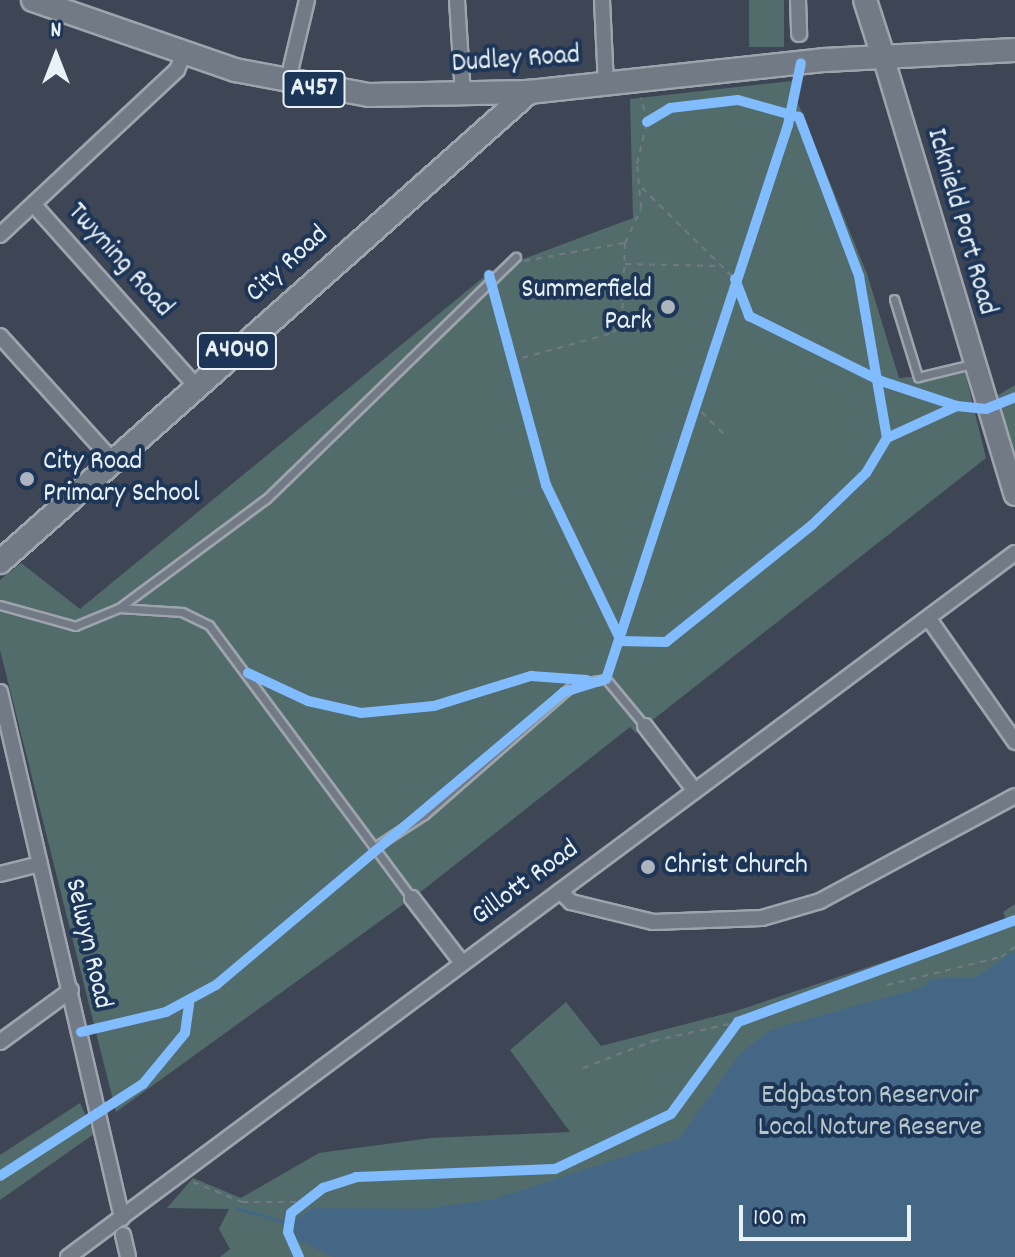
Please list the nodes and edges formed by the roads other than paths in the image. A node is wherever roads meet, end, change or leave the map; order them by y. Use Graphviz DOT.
graph roads {
  1 [pos="33,0"];
  2 [pos="307,0"];
  3 [pos="457,0"];
  4 [pos="602,0"];
  5 [pos="798,0"];
  6 [pos="865,0"];
  7 [pos="799,34"];
  8 [pos="1015,50"];
  9 [pos="184,53"];
  10 [pos="883,56"];
  11 [pos="287,84"];
  12 [pos="606,84"];
  13 [pos="529,92"];
  14 [pos="472,95"];
  15 [pos="473,140"];
  16 [pos="34,205"];
  17 [pos="0,235"];
  18 [pos="518,259"];
  19 [pos="894,299"];
  20 [pos="0,336"];
  21 [pos="972,363"];
  22 [pos="197,387"];
  23 [pos="114,462"];
  24 [pos="1015,495"];
  25 [pos="1015,553"];
  26 [pos="0,562"];
  27 [pos="0,605"];
  28 [pos="119,608"];
  29 [pos="929,619"];
  30 [pos="0,692"];
  31 [pos="645,726"];
  32 [pos="1015,742"];
  33 [pos="695,791"];
  34 [pos="1015,796"];
  35 [pos="376,846"];
  36 [pos="40,864"];
  37 [pos="0,874"];
  38 [pos="560,891"];
  39 [pos="412,898"];
  40 [pos="462,963"];
  41 [pos="71,990"];
  42 [pos="0,1042"];
  43 [pos="122,1218"];
  44 [pos="123,1235"];
  45 [pos="68,1257"];
  46 [pos="128,1257"];
  1 -- 9 [label="main road, Dudley Road / A457"];
  2 -- 11 [label="street"];
  3 -- 14 [label="street"];
  4 -- 12 [label="street"];
  5 -- 7 [label="street"];
  6 -- 10 [label="main road"];
  8 -- 10 [label="main road, Dudley Road / A457"];
  9 -- 11 [label="main road, Dudley Road / A457"];
  9 -- 16 [label="street"];
  10 -- 12 [label="main road, Dudley Road / A457"];
  10 -- 21 [label="main road, Icknield Port Road"];
  11 -- 14 [label="main road, Dudley Road / A457"];
  12 -- 13 [label="main road, Dudley Road / A457"];
  13 -- 14 [label="main road, Dudley Road / A457"];
  13 -- 15 [label="main road, City Road / A4040"];
  14 -- 15 [label="main road"];
  15 -- 22 [label="main road, City Road / A4040"];
  16 -- 17 [label="street"];
  16 -- 22 [label="street, Twyning Road"];
  18 -- 28 [label="lane"];
  19 -- 21 [label="lane"];
  20 -- 23 [label="street"];
  21 -- 24 [label="main road, Icknield Port Road"];
  22 -- 23 [label="main road, City Road / A4040"];
  23 -- 26 [label="main road, City Road / A4040"];
  25 -- 29 [label="street, Gillott Road"];
  27 -- 28 [label="lane"];
  28 -- 35 [label="lane"];
  29 -- 32 [label="street"];
  29 -- 33 [label="street, Gillott Road"];
  30 -- 36 [label="street, Selwyn Road"];
  31 -- 33 [label="street"];
  31 -- 35 [label="lane"];
  33 -- 38 [label="street, Gillott Road"];
  34 -- 38 [label="street"];
  35 -- 39 [label="lane"];
  36 -- 37 [label="street"];
  36 -- 41 [label="street, Selwyn Road"];
  38 -- 40 [label="street, Gillott Road"];
  39 -- 40 [label="street"];
  40 -- 43 [label="street, Gillott Road"];
  41 -- 42 [label="street"];
  41 -- 43 [label="street, Selwyn Road"];
  43 -- 45 [label="street, Gillott Road"];
  44 -- 46 [label="street"];
}
